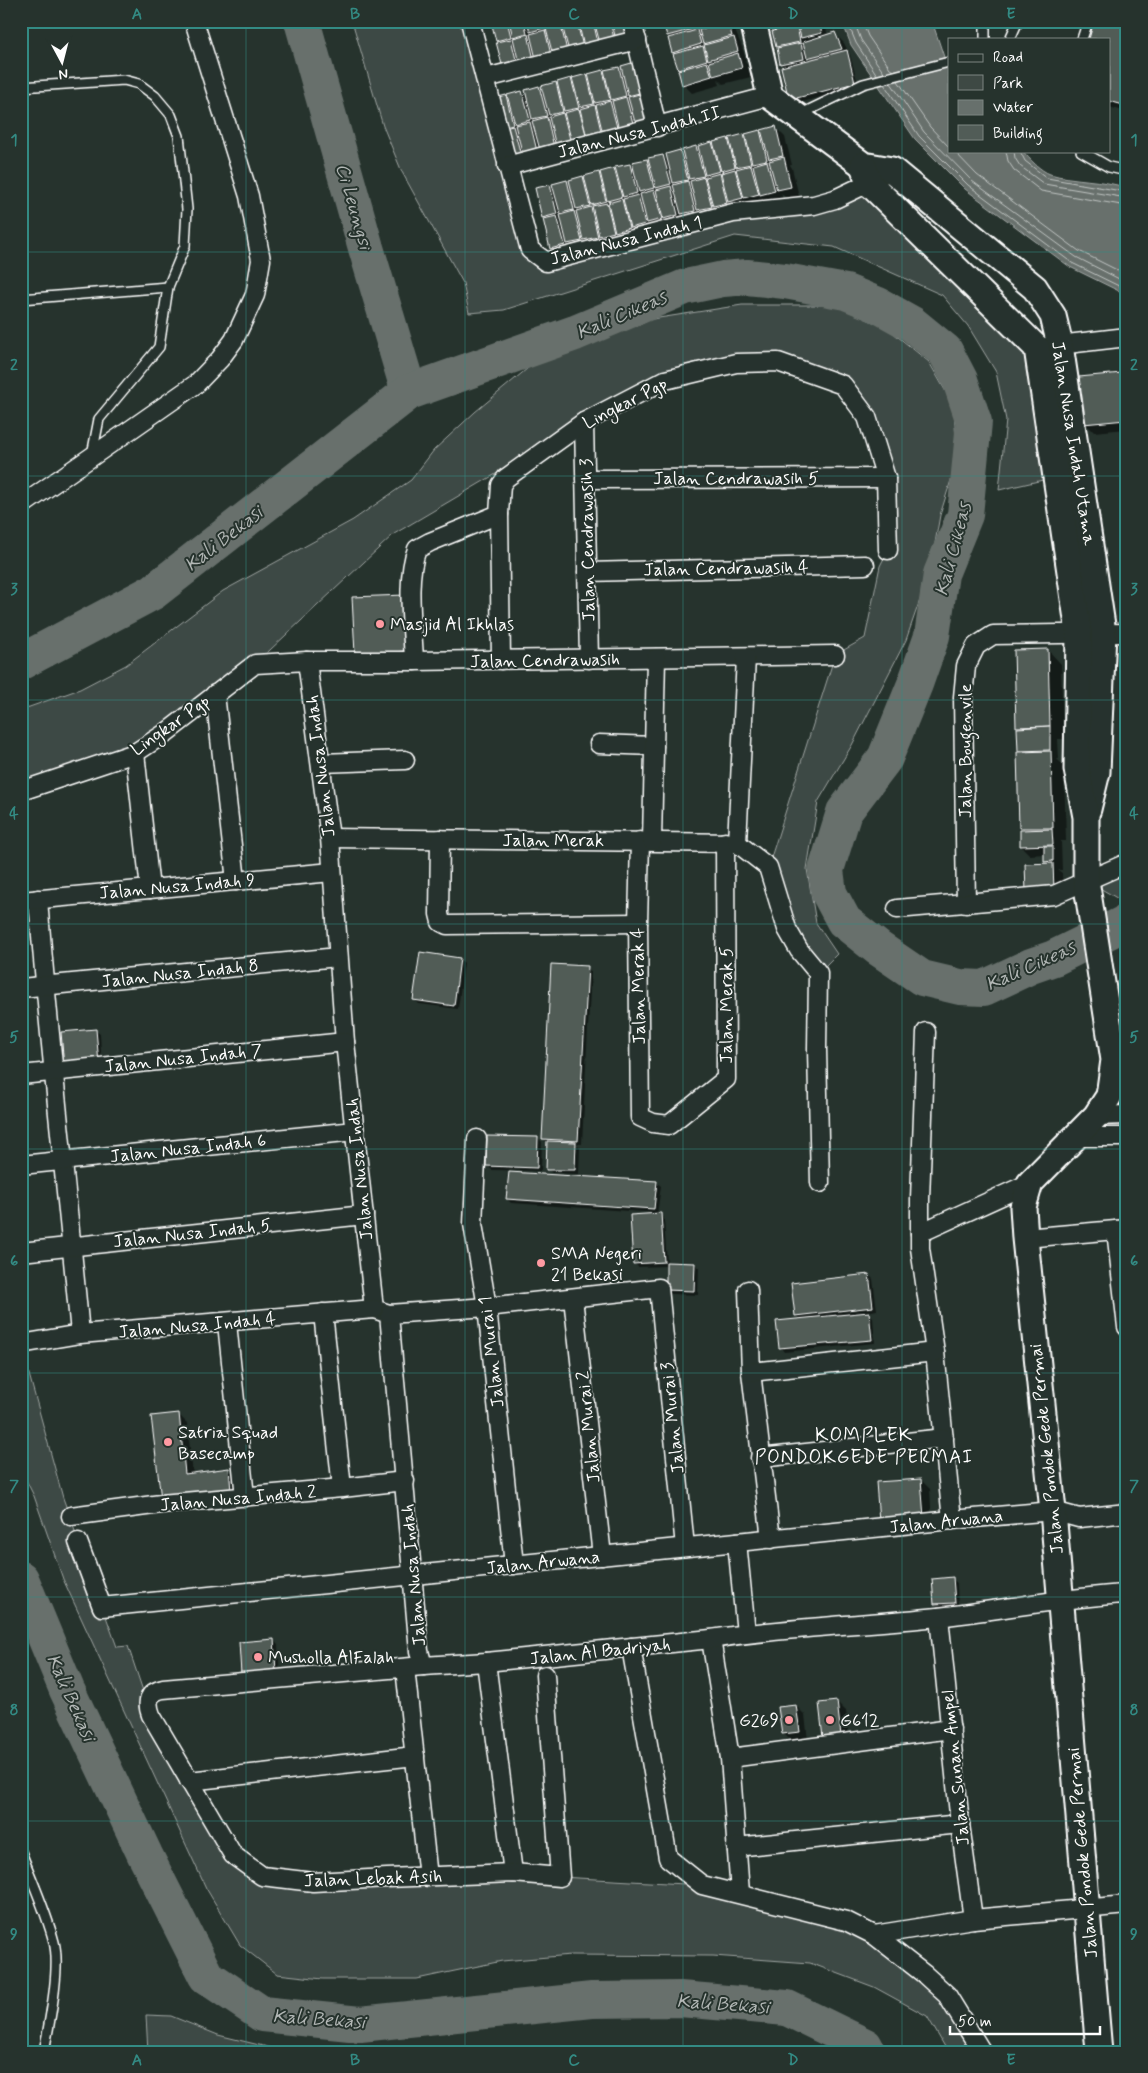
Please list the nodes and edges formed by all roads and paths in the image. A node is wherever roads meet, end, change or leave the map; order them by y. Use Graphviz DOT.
graph roads {
  1 [pos="194,21"];
  2 [pos="470,21"];
  3 [pos="632,21"];
  4 [pos="753,21"];
  5 [pos="985,21"];
  6 [pos="1018,21"];
  7 [pos="1088,21"];
  8 [pos="985,38"];
  9 [pos="1010,38"];
  10 [pos="1082,38"];
  11 [pos="636,40"];
  12 [pos="948,62"];
  13 [pos="486,78"];
  14 [pos="21,86"];
  15 [pos="770,96"];
  16 [pos="796,117"];
  17 [pos="657,127"];
  18 [pos="1083,152"];
  19 [pos="507,166"];
  20 [pos="1127,172"];
  21 [pos="866,174"];
  22 [pos="168,287"];
  23 [pos="21,299"];
  24 [pos="1127,337"];
  25 [pos="1049,346"];
  26 [pos="584,422"];
  27 [pos="91,457"];
  28 [pos="886,478"];
  29 [pos="586,479"];
  30 [pos="21,506"];
  31 [pos="499,514"];
  32 [pos="888,550"];
  33 [pos="865,565"];
  34 [pos="588,572"];
  35 [pos="1103,632"];
  36 [pos="835,655"];
  37 [pos="746,656"];
  38 [pos="656,658"];
  39 [pos="589,659"];
  40 [pos="307,660"];
  41 [pos="501,660"];
  42 [pos="414,662"];
  43 [pos="255,664"];
  44 [pos="215,694"];
  45 [pos="599,744"];
  46 [pos="654,746"];
  47 [pos="135,753"];
  48 [pos="405,760"];
  49 [pos="321,763"];
  50 [pos="21,791"];
  51 [pos="330,838"];
  52 [pos="440,839"];
  53 [pos="646,841"];
  54 [pos="731,842"];
  55 [pos="1127,863"];
  56 [pos="332,872"];
  57 [pos="236,881"];
  58 [pos="1087,888"];
  59 [pos="150,889"];
  60 [pos="30,900"];
  61 [pos="966,904"];
  62 [pos="897,909"];
  63 [pos="638,923"];
  64 [pos="338,957"];
  65 [pos="45,986"];
  66 [pos="21,988"];
  67 [pos="926,1032"];
  68 [pos="345,1042"];
  69 [pos="54,1072"];
  70 [pos="21,1075"];
  71 [pos="1127,1115"];
  72 [pos="1096,1116"];
  73 [pos="652,1123"];
  74 [pos="354,1132"];
  75 [pos="1074,1136"];
  76 [pos="1127,1137"];
  77 [pos="478,1139"];
  78 [pos="64,1161"];
  79 [pos="21,1165"];
  80 [pos="1030,1182"];
  81 [pos="820,1183"];
  82 [pos="364,1215"];
  83 [pos="1122,1229"];
  84 [pos="920,1232"];
  85 [pos="1025,1238"];
  86 [pos="72,1246"];
  87 [pos="21,1252"];
  88 [pos="659,1288"];
  89 [pos="748,1290"];
  90 [pos="573,1298"];
  91 [pos="487,1307"];
  92 [pos="381,1311"];
  93 [pos="323,1313"];
  94 [pos="227,1323"];
  95 [pos="1127,1327"];
  96 [pos="80,1334"];
  97 [pos="21,1344"];
  98 [pos="935,1352"];
  99 [pos="751,1372"];
  100 [pos="944,1438"];
  101 [pos="760,1458"];
  102 [pos="405,1481"];
  103 [pos="342,1488"];
  104 [pos="245,1497"];
  105 [pos="1053,1511"];
  106 [pos="1127,1513"];
  107 [pos="71,1516"];
  108 [pos="952,1520"];
  109 [pos="771,1539"];
  110 [pos="78,1542"];
  111 [pos="737,1542"];
  112 [pos="685,1548"];
  113 [pos="602,1556"];
  114 [pos="514,1565"];
  115 [pos="413,1575"];
  116 [pos="1127,1594"];
  117 [pos="1060,1601"];
  118 [pos="939,1616"];
  119 [pos="746,1634"];
  120 [pos="712,1639"];
  121 [pos="631,1647"];
  122 [pos="486,1662"];
  123 [pos="423,1666"];
  124 [pos="405,1668"];
  125 [pos="545,1675"];
  126 [pos="148,1704"];
  127 [pos="951,1729"];
  128 [pos="415,1756"];
  129 [pos="730,1758"];
  130 [pos="189,1781"];
  131 [pos="960,1824"];
  132 [pos="736,1847"];
  133 [pos="21,1852"];
  134 [pos="513,1874"];
  135 [pos="428,1876"];
  136 [pos="740,1893"];
  137 [pos="1127,1905"];
  138 [pos="1088,1910"];
  139 [pos="973,1919"];
  140 [pos="874,1935"];
  141 [pos="44,2052"];
  142 [pos="982,2052"];
  143 [pos="1099,2052"];
  1 -- 27 [label="street"];
  2 -- 13 [label="street, Jalan Nusa Indah 1"];
  3 -- 11 [label="street"];
  4 -- 15 [label="street"];
  5 -- 8 [label="lane"];
  6 -- 9 [label="lane"];
  7 -- 10 [label="lane"];
  11 -- 13 [label="street"];
  11 -- 17 [label="street"];
  12 -- 16 [label="lane"];
  13 -- 19 [label="street, Jalan Nusa Indah 1"];
  14 -- 22 [label="lane"];
  15 -- 16 [label="street, Jalan Nusa Indah Utama"];
  15 -- 17 [label="street, Jalan Nusa Indah II"];
  16 -- 21 [label="street, Jalan Nusa Indah Utama"];
  17 -- 19 [label="street, Jalan Nusa Indah II"];
  18 -- 20 [label="lane"];
  19 -- 21 [label="street, Jalan Nusa Indah 1"];
  21 -- 25 [label="street, Jalan Nusa Indah Utama"];
  21 -- 25 [label="street, Jalan Nusa Indah Utama"];
  22 -- 23 [label="lane"];
  22 -- 27 [label="lane"];
  24 -- 25 [label="street"];
  25 -- 35 [label="street, Jalan Nusa Indah Utama"];
  26 -- 28 [label="street, Lingkar Pgp"];
  26 -- 29 [label="street, Jalan Cendrawasih 3"];
  26 -- 31 [label="street, Lingkar Pgp"];
  27 -- 30 [label="street"];
  28 -- 29 [label="street, Jalan Cendrawasih 5"];
  28 -- 32 [label="street, Lingkar Pgp"];
  29 -- 34 [label="street, Jalan Cendrawasih 3"];
  31 -- 41 [label="street, Lingkar Pgp"];
  31 -- 42 [label="street"];
  33 -- 34 [label="street, Jalan Cendrawasih 4"];
  34 -- 39 [label="street, Jalan Cendrawasih 3"];
  35 -- 58 [label="street, Jalan Nusa Indah Utama"];
  35 -- 61 [label="street, Jalan Bougenvile"];
  36 -- 37 [label="street, Jalan Cendrawasih"];
  37 -- 38 [label="street, Jalan Cendrawasih"];
  37 -- 54 [label="street"];
  38 -- 39 [label="street, Jalan Cendrawasih"];
  38 -- 46 [label="street, Jalan Merak 4"];
  39 -- 41 [label="street, Jalan Cendrawasih"];
  40 -- 42 [label="street, Jalan Cendrawasih"];
  40 -- 43 [label="street, Jalan Cendrawasih"];
  40 -- 49 [label="street, Jalan Nusa Indah"];
  41 -- 42 [label="street, Jalan Cendrawasih"];
  43 -- 44 [label="street, Lingkar Pgp"];
  44 -- 47 [label="street, Lingkar Pgp"];
  44 -- 57 [label="street"];
  45 -- 46 [label="street"];
  46 -- 53 [label="street, Jalan Merak 4"];
  47 -- 50 [label="street, Lingkar Pgp"];
  47 -- 59 [label="street"];
  48 -- 49 [label="street"];
  49 -- 51 [label="street, Jalan Nusa Indah"];
  51 -- 52 [label="street, Jalan Merak"];
  51 -- 56 [label="street, Jalan Nusa Indah"];
  52 -- 53 [label="street, Jalan Merak"];
  52 -- 63 [label="street"];
  53 -- 54 [label="street, Jalan Merak"];
  53 -- 63 [label="street, Jalan Merak 4"];
  54 -- 73 [label="street, Jalan Merak 5"];
  54 -- 81 [label="street"];
  55 -- 58 [label="street"];
  56 -- 57 [label="street, Jalan Nusa Indah 9"];
  56 -- 64 [label="street, Jalan Nusa Indah"];
  57 -- 59 [label="street, Jalan Nusa Indah 9"];
  58 -- 61 [label="street"];
  58 -- 72 [label="street, Jalan Pondok Gede Permai"];
  59 -- 60 [label="street, Jalan Nusa Indah 9"];
  60 -- 65 [label="street"];
  61 -- 62 [label="street"];
  63 -- 73 [label="street, Jalan Merak 4"];
  64 -- 65 [label="street, Jalan Nusa Indah 8"];
  64 -- 68 [label="street, Jalan Nusa Indah"];
  65 -- 66 [label="street, Jalan Nusa Indah 8"];
  65 -- 69 [label="street"];
  67 -- 84 [label="street"];
  68 -- 69 [label="street, Jalan Nusa Indah 7"];
  68 -- 74 [label="street, Jalan Nusa Indah"];
  69 -- 70 [label="street, Jalan Nusa Indah 7"];
  69 -- 78 [label="street"];
  71 -- 72 [label="street"];
  72 -- 75 [label="street, Jalan Pondok Gede Permai"];
  74 -- 78 [label="street, Jalan Nusa Indah 6"];
  74 -- 82 [label="street, Jalan Nusa Indah"];
  75 -- 76 [label="street"];
  75 -- 80 [label="street, Jalan Pondok Gede Permai"];
  77 -- 91 [label="street, Jalan Murai 1"];
  78 -- 79 [label="street, Jalan Nusa Indah 6"];
  78 -- 86 [label="street"];
  80 -- 84 [label="street"];
  80 -- 85 [label="street, Jalan Pondok Gede Permai"];
  82 -- 86 [label="street, Jalan Nusa Indah 5"];
  82 -- 92 [label="street, Jalan Nusa Indah"];
  83 -- 85 [label="street"];
  83 -- 95 [label="street"];
  84 -- 98 [label="street"];
  85 -- 105 [label="street, Jalan Pondok Gede Permai"];
  86 -- 87 [label="street, Jalan Nusa Indah 5"];
  86 -- 96 [label="street"];
  88 -- 90 [label="street, Jalan Nusa Indah 4"];
  88 -- 112 [label="street, Jalan Murai 3"];
  89 -- 99 [label="street"];
  90 -- 91 [label="street, Jalan Nusa Indah 4"];
  90 -- 113 [label="street, Jalan Murai 2"];
  91 -- 92 [label="street, Jalan Nusa Indah 4"];
  91 -- 114 [label="street, Jalan Murai 1"];
  92 -- 93 [label="street, Jalan Nusa Indah 4"];
  92 -- 102 [label="street, Jalan Nusa Indah"];
  93 -- 94 [label="street, Jalan Nusa Indah 4"];
  93 -- 103 [label="street"];
  94 -- 96 [label="street, Jalan Nusa Indah 4"];
  94 -- 104 [label="street"];
  96 -- 97 [label="street, Jalan Nusa Indah 4"];
  98 -- 99 [label="street"];
  98 -- 100 [label="street"];
  99 -- 101 [label="street"];
  100 -- 101 [label="street"];
  100 -- 108 [label="street"];
  101 -- 109 [label="street"];
  102 -- 103 [label="street, Jalan Nusa Indah 2"];
  102 -- 115 [label="street, Jalan Nusa Indah"];
  103 -- 104 [label="street, Jalan Nusa Indah 2"];
  104 -- 107 [label="street, Jalan Nusa Indah 2"];
  105 -- 106 [label="street"];
  105 -- 108 [label="street, Jalan Arwana"];
  105 -- 117 [label="street, Jalan Pondok Gede Permai"];
  108 -- 109 [label="street, Jalan Arwana"];
  109 -- 111 [label="street, Jalan Arwana"];
  110 -- 115 [label="street, Jalan Arwana"];
  111 -- 112 [label="street, Jalan Arwana"];
  111 -- 119 [label="street"];
  112 -- 113 [label="street, Jalan Arwana"];
  113 -- 114 [label="street, Jalan Arwana"];
  114 -- 115 [label="street, Jalan Arwana"];
  115 -- 123 [label="street, Jalan Nusa Indah"];
  116 -- 117 [label="street, Jalan Al Badriyah"];
  117 -- 118 [label="street, Jalan Al Badriyah"];
  117 -- 138 [label="street, Jalan Pondok Gede Permai"];
  118 -- 119 [label="street, Jalan Al Badriyah"];
  118 -- 127 [label="street, Jalan Sunan Ampel"];
  119 -- 120 [label="street, Jalan Al Badriyah"];
  120 -- 121 [label="street, Jalan Al Badriyah"];
  120 -- 129 [label="street"];
  121 -- 122 [label="street, Jalan Al Badriyah"];
  121 -- 136 [label="street"];
  122 -- 123 [label="street, Jalan Al Badriyah"];
  122 -- 134 [label="street"];
  123 -- 124 [label="street, Jalan Al Badriyah"];
  124 -- 126 [label="street, Jalan Al Badriyah"];
  124 -- 128 [label="street"];
  125 -- 134 [label="street, Jalan Lebak Asih"];
  126 -- 130 [label="street, Jalan Lebak Asih"];
  127 -- 129 [label="street"];
  127 -- 131 [label="street, Jalan Sunan Ampel"];
  128 -- 130 [label="street"];
  128 -- 135 [label="street"];
  129 -- 132 [label="street"];
  130 -- 135 [label="street, Jalan Lebak Asih"];
  131 -- 132 [label="street"];
  131 -- 139 [label="street, Jalan Sunan Ampel"];
  132 -- 136 [label="street"];
  133 -- 141 [label="lane"];
  134 -- 135 [label="street, Jalan Lebak Asih"];
  136 -- 140 [label="street"];
  137 -- 138 [label="street"];
  138 -- 139 [label="street"];
  138 -- 143 [label="street, Jalan Pondok Gede Permai"];
  139 -- 140 [label="street"];
  140 -- 142 [label="street"];
}
